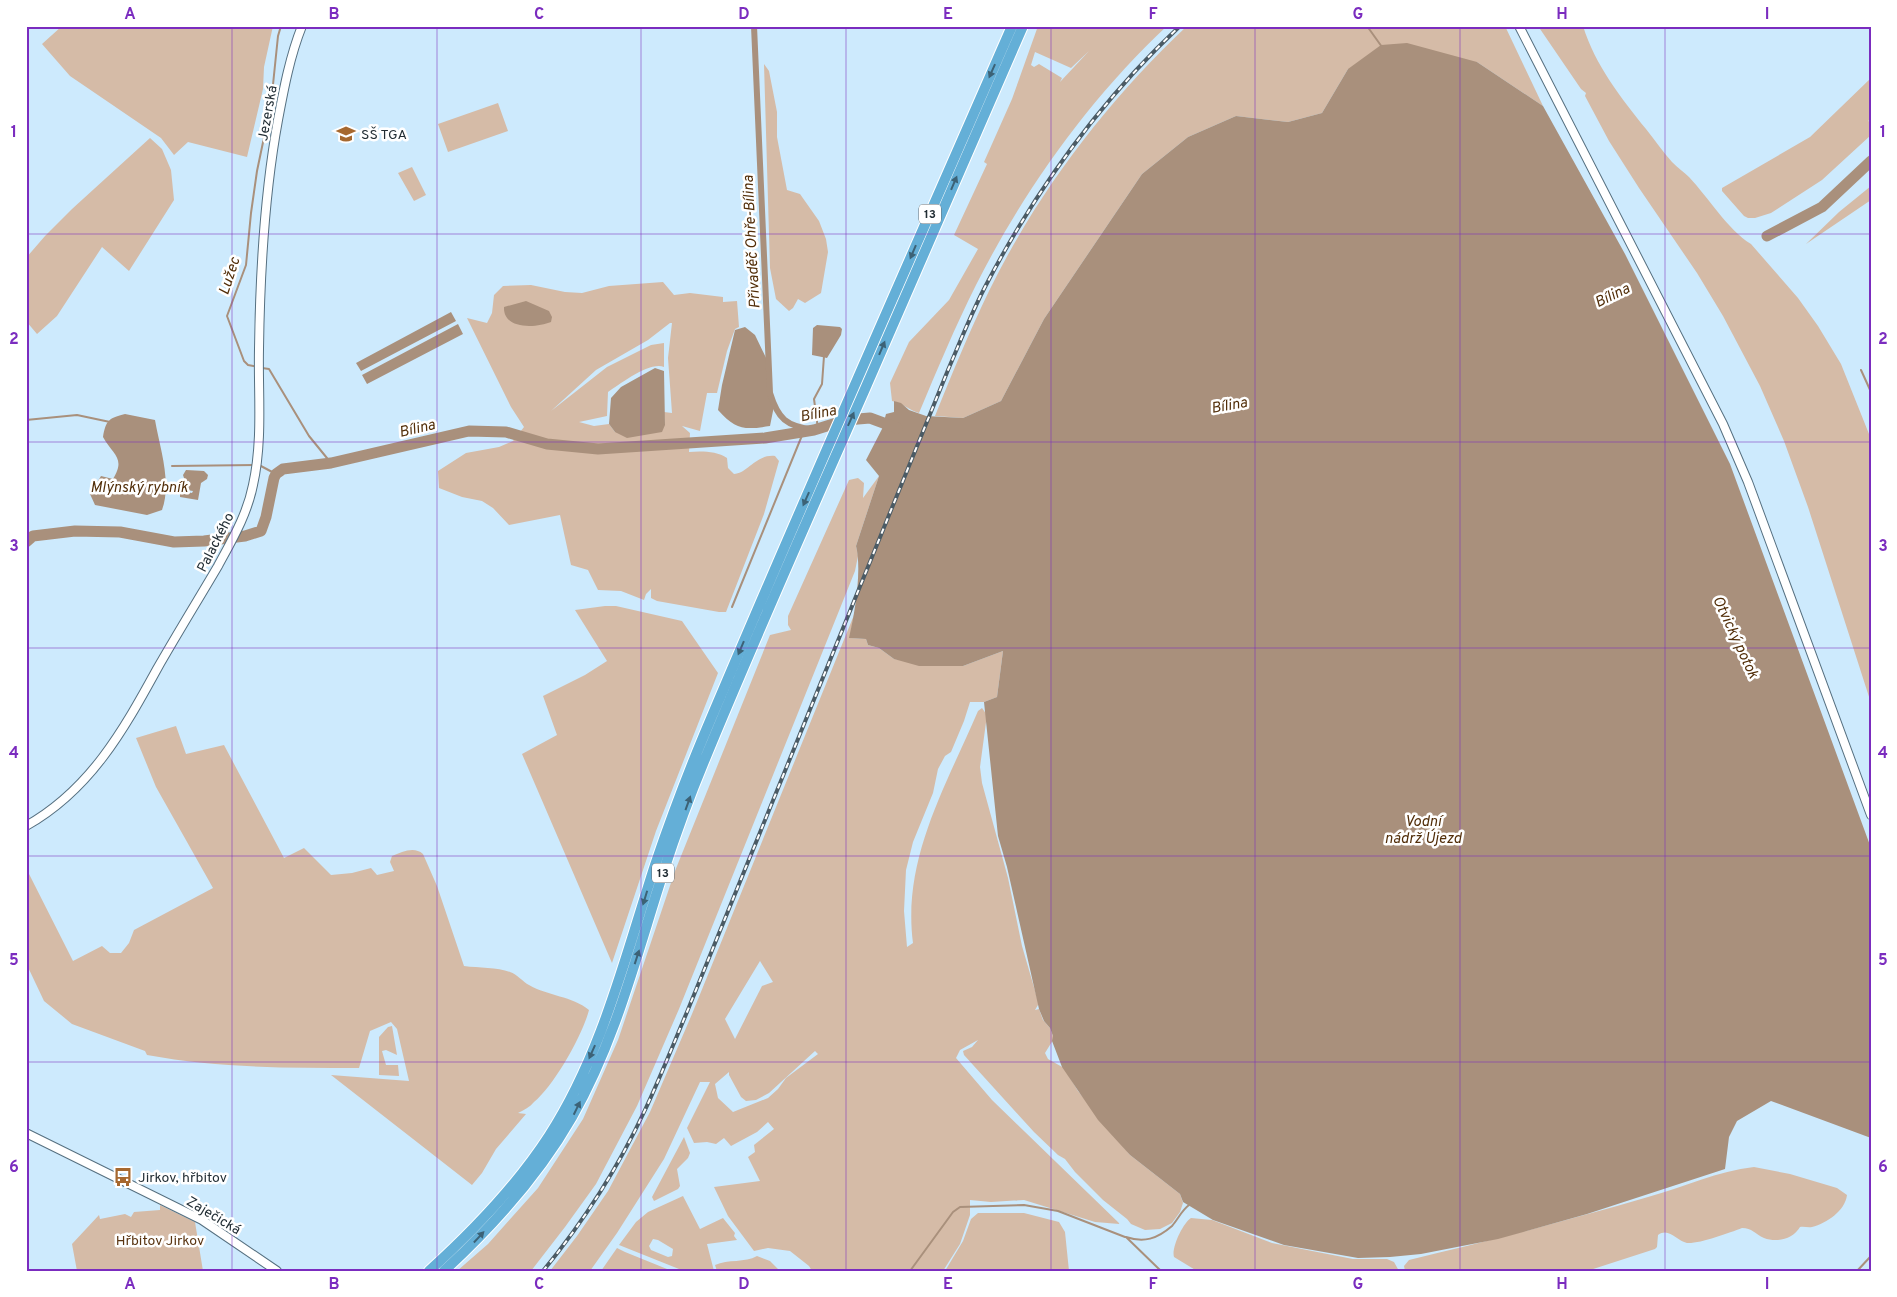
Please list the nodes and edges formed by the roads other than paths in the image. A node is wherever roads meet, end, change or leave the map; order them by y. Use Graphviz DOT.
graph roads {
  1 [pos="302,26"];
  2 [pos="1012,26"];
  3 [pos="1023,26"];
  4 [pos="1519,26"];
  5 [pos="266,206"];
  6 [pos="1871,816"];
  7 [pos="26,826"];
  8 [pos="26,1133"];
  9 [pos="276,1271"];
  10 [pos="428,1271"];
  11 [pos="444,1271"];
  1 -- 5 [label="street, Jezerská"];
  2 -- 10 [label="highway, 13, one-way"];
  11 -- 3 [label="highway, 13, one-way"];
  4 -- 6 [label="street"];
  5 -- 7 [label="street, Palackého"];
  8 -- 9 [label="street, Zaječická"];
}
